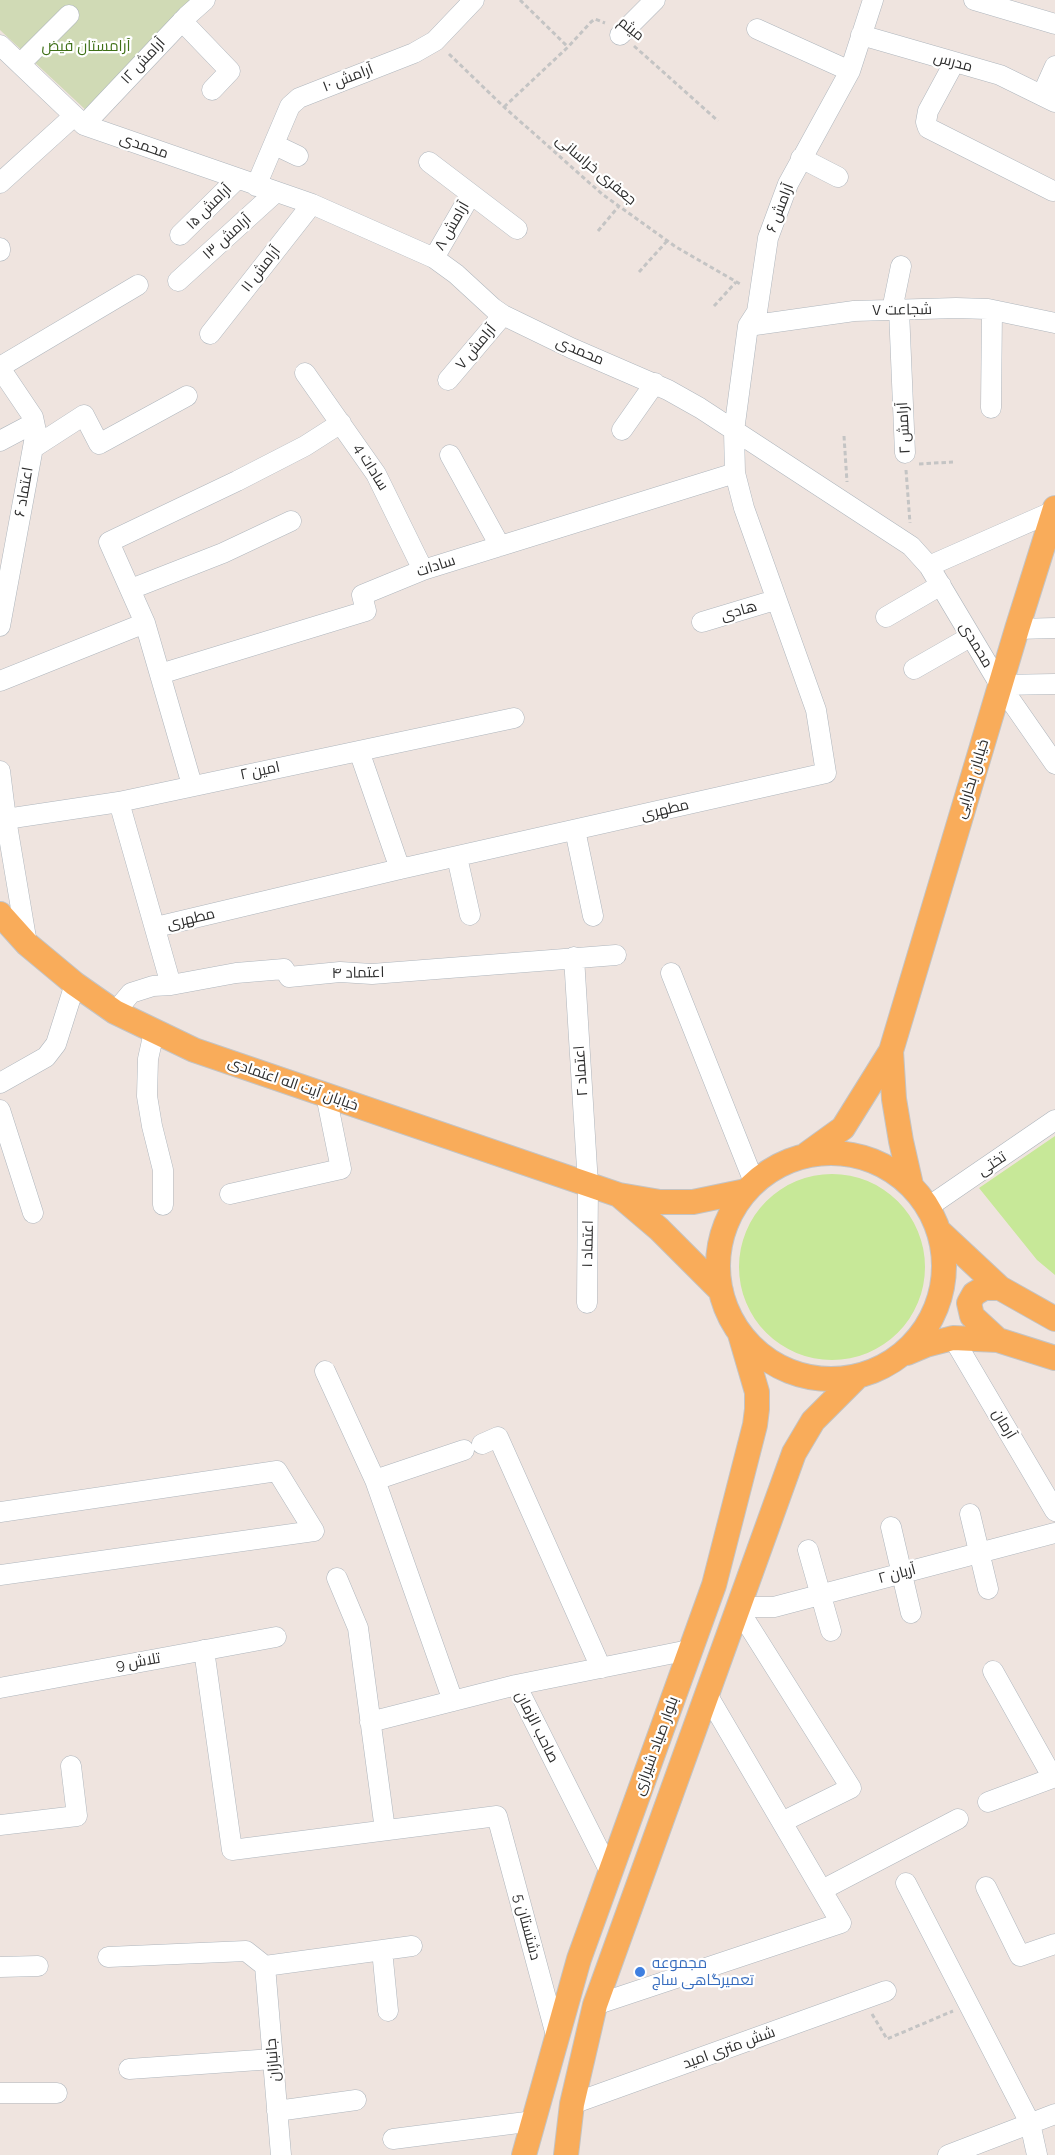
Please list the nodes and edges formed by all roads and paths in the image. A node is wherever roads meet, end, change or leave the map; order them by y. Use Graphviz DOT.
graph roads {
  1 [pos="205,0"];
  2 [pos="474,0"];
  3 [pos="520,0"];
  4 [pos="655,0"];
  5 [pos="873,0"];
  6 [pos="974,0"];
  7 [pos="69,15"];
  8 [pos="182,21"];
  9 [pos="1055,24"];
  10 [pos="757,29"];
  11 [pos="620,35"];
  12 [pos="861,35"];
  13 [pos="435,40"];
  14 [pos="0,45"];
  15 [pos="568,47"];
  16 [pos="954,63"];
  17 [pos="20,64"];
  18 [pos="1055,66"];
  19 [pos="850,71"];
  20 [pos="212,90"];
  21 [pos="1048,98"];
  22 [pos="504,107"];
  23 [pos="79,120"];
  24 [pos="718,121"];
  25 [pos="275,145"];
  26 [pos="298,156"];
  27 [pos="801,158"];
  28 [pos="429,162"];
  29 [pos="838,177"];
  30 [pos="237,179"];
  31 [pos="1,181"];
  32 [pos="256,186"];
  33 [pos="1053,190"];
  34 [pos="276,192"];
  35 [pos="471,194"];
  36 [pos="312,204"];
  37 [pos="619,206"];
  38 [pos="517,230"];
  39 [pos="598,231"];
  40 [pos="180,235"];
  41 [pos="667,241"];
  42 [pos="434,258"];
  43 [pos="901,266"];
  44 [pos="639,272"];
  45 [pos="178,281"];
  46 [pos="736,282"];
  47 [pos="138,285"];
  48 [pos="759,294"];
  49 [pos="714,306"];
  50 [pos="895,310"];
  51 [pos="992,310"];
  52 [pos="503,315"];
  53 [pos="1055,323"];
  54 [pos="748,326"];
  55 [pos="210,334"];
  56 [pos="0,367"];
  57 [pos="305,373"];
  58 [pos="448,380"];
  59 [pos="655,383"];
  60 [pos="187,396"];
  61 [pos="991,408"];
  62 [pos="34,423"];
  63 [pos="341,423"];
  64 [pos="622,430"];
  65 [pos="734,431"];
  66 [pos="844,436"];
  67 [pos="0,441"];
  68 [pos="33,448"];
  69 [pos="450,454"];
  70 [pos="905,459"];
  71 [pos="953,462"];
  72 [pos="735,473"];
  73 [pos="848,504"];
  74 [pos="1054,509"];
  75 [pos="291,521"];
  76 [pos="8,537"];
  77 [pos="500,546"];
  78 [pos="911,546"];
  79 [pos="929,566"];
  80 [pos="423,570"];
  81 [pos="941,585"];
  82 [pos="131,589"];
  83 [pos="775,600"];
  84 [pos="886,617"];
  85 [pos="702,622"];
  86 [pos="146,623"];
  87 [pos="0,626"];
  88 [pos="1055,628"];
  89 [pos="1017,629"];
  90 [pos="970,637"];
  91 [pos="914,669"];
  92 [pos="160,674"];
  93 [pos="0,681"];
  94 [pos="1055,684"];
  95 [pos="1000,685"];
  96 [pos="514,718"];
  97 [pos="359,751"];
  98 [pos="1055,764"];
  99 [pos="0,771"];
  100 [pos="192,785"];
  101 [pos="119,802"];
  102 [pos="6,819"];
  103 [pos="575,830"];
  104 [pos="457,857"];
  105 [pos="400,869"];
  106 [pos="0,914"];
  107 [pos="470,915"];
  108 [pos="593,916"];
  109 [pos="156,927"];
  110 [pos="27,944"];
  111 [pos="616,955"];
  112 [pos="574,957"];
  113 [pos="671,973"];
  114 [pos="75,984"];
  115 [pos="171,985"];
  116 [pos="115,1012"];
  117 [pos="154,1032"];
  118 [pos="891,1052"];
  119 [pos="0,1083"];
  120 [pos="326,1095"];
  121 [pos="0,1110"];
  122 [pos="1055,1120"];
  123 [pos="806,1155"];
  124 [pos="588,1185"];
  125 [pos="911,1185"];
  126 [pos="750,1187"];
  127 [pos="230,1194"];
  128 [pos="619,1195"];
  129 [pos="163,1205"];
  130 [pos="928,1207"];
  131 [pos="33,1213"];
  132 [pos="940,1232"];
  133 [pos="1000,1288"];
  134 [pos="721,1291"];
  135 [pos="587,1303"];
  136 [pos="1055,1319"];
  137 [pos="741,1334"];
  138 [pos="953,1338"];
  139 [pos="998,1340"];
  140 [pos="902,1356"];
  141 [pos="1055,1358"];
  142 [pos="326,1371"];
  143 [pos="857,1377"];
  144 [pos="375,1480"];
  145 [pos="1055,1511"];
  146 [pos="0,1512"];
  147 [pos="970,1514"];
  148 [pos="891,1527"];
  149 [pos="1055,1533"];
  150 [pos="808,1550"];
  151 [pos="980,1552"];
  152 [pos="902,1573"];
  153 [pos="0,1575"];
  154 [pos="337,1578"];
  155 [pos="988,1589"];
  156 [pos="822,1594"];
  157 [pos="737,1607"];
  158 [pos="911,1613"];
  159 [pos="831,1631"];
  160 [pos="276,1637"];
  161 [pos="204,1650"];
  162 [pos="689,1650"];
  163 [pos="601,1668"];
  164 [pos="993,1671"];
  165 [pos="516,1685"];
  166 [pos="0,1688"];
  167 [pos="708,1696"];
  168 [pos="453,1701"];
  169 [pos="370,1722"];
  170 [pos="71,1766"];
  171 [pos="1054,1777"];
  172 [pos="988,1802"];
  173 [pos="958,1819"];
  174 [pos="782,1822"];
  175 [pos="0,1825"];
  176 [pos="385,1830"];
  177 [pos="610,1872"];
  178 [pos="906,1882"];
  179 [pos="986,1887"];
  180 [pos="822,1890"];
  181 [pos="1055,1944"];
  182 [pos="412,1946"];
  183 [pos="382,1950"];
  184 [pos="108,1957"];
  185 [pos="38,1966"];
  186 [pos="265,1966"];
  187 [pos="0,1967"];
  188 [pos="886,1991"];
  189 [pos="864,1999"];
  190 [pos="595,2005"];
  191 [pos="969,2005"];
  192 [pos="388,2011"];
  193 [pos="557,2039"];
  194 [pos="273,2059"];
  195 [pos="129,2069"];
  196 [pos="0,2093"];
  197 [pos="57,2093"];
  198 [pos="356,2100"];
  199 [pos="572,2104"];
  200 [pos="278,2111"];
  201 [pos="1055,2114"];
  202 [pos="534,2121"];
  203 [pos="1030,2123"];
  204 [pos="393,2139"];
  205 [pos="281,2155"];
  206 [pos="524,2155"];
  207 [pos="566,2155"];
  208 [pos="948,2155"];
  209 [pos="1037,2155"];
  1 -- 8 [label="street, آرامش ۱۲"];
  2 -- 13 [label="street, آرامش ۱۰"];
  3 -- 15 [label="path"];
  4 -- 11 [label="street"];
  5 -- 12 [label="street, آرامش ۶"];
  6 -- 9 [label="street"];
  7 -- 17 [label="street"];
  8 -- 20 [label="street"];
  8 -- 23 [label="street, آرامش ۱۲"];
  10 -- 19 [label="street"];
  11 -- 15 [label="path, میثم"];
  11 -- 24 [label="path, میثم"];
  12 -- 16 [label="street, مدرس"];
  12 -- 19 [label="street, آرامش ۶"];
  13 -- 22 [label="path, جعفری خراسانی"];
  13 -- 25 [label="street, آرامش ۱۰"];
  14 -- 17 [label="street"];
  15 -- 22 [label="path, میثم"];
  16 -- 21 [label="street, مدرس"];
  16 -- 33 [label="street"];
  17 -- 23 [label="street"];
  18 -- 21 [label="street"];
  19 -- 27 [label="street, آرامش ۶"];
  22 -- 37 [label="path, جعفری خراسانی"];
  23 -- 30 [label="street, محمدی"];
  23 -- 31 [label="street, آرامش ۱۲"];
  25 -- 26 [label="street"];
  25 -- 32 [label="street, آرامش ۱۰"];
  27 -- 29 [label="street"];
  27 -- 48 [label="street, آرامش ۶"];
  28 -- 35 [label="street"];
  30 -- 32 [label="street, محمدی"];
  30 -- 40 [label="street, آرامش ۱۵"];
  32 -- 34 [label="street, محمدی"];
  34 -- 36 [label="street, محمدی"];
  34 -- 45 [label="street, آرامش ۱۳"];
  35 -- 38 [label="street"];
  35 -- 42 [label="street, آرامش ۸"];
  36 -- 42 [label="street, محمدی"];
  36 -- 55 [label="street, آرامش ۱۱"];
  37 -- 39 [label="path"];
  37 -- 41 [label="path, جعفری خراسانی"];
  41 -- 44 [label="path"];
  41 -- 46 [label="path, جعفری خراسانی"];
  42 -- 52 [label="street, محمدی"];
  43 -- 50 [label="street, آرامش ۲"];
  46 -- 48 [label="path, جعفری خراسانی"];
  46 -- 49 [label="path"];
  47 -- 56 [label="street"];
  48 -- 54 [label="street, آرامش ۶"];
  50 -- 51 [label="street, شجاعت ۷"];
  50 -- 54 [label="street, شجاعت ۷"];
  50 -- 70 [label="street, آرامش ۲"];
  51 -- 53 [label="street, شجاعت ۷"];
  51 -- 61 [label="street"];
  52 -- 58 [label="street, آرامش ۷"];
  52 -- 59 [label="street, محمدی"];
  54 -- 65 [label="street, آرامش ۶"];
  56 -- 62 [label="street"];
  57 -- 63 [label="street, سادات 4"];
  59 -- 64 [label="street"];
  59 -- 65 [label="street, محمدی"];
  60 -- 68 [label="street"];
  62 -- 67 [label="street"];
  62 -- 68 [label="street, اعتماد ۶"];
  63 -- 80 [label="street, سادات 4"];
  63 -- 82 [label="street"];
  65 -- 72 [label="street, مطهری"];
  65 -- 73 [label="street, محمدی"];
  66 -- 73 [label="path"];
  68 -- 76 [label="street, اعتماد ۶"];
  69 -- 77 [label="street"];
  70 -- 71 [label="path"];
  70 -- 78 [label="path, آرامش ۲"];
  72 -- 77 [label="street, سادات"];
  72 -- 83 [label="street, مطهری"];
  73 -- 78 [label="street, محمدی"];
  74 -- 79 [label="street"];
  74 -- 89 [label="main road, خیابان بخارایی"];
  75 -- 82 [label="street"];
  76 -- 87 [label="street, اعتماد ۶"];
  77 -- 80 [label="street, سادات"];
  78 -- 79 [label="street, محمدی"];
  79 -- 81 [label="street, محمدی"];
  80 -- 92 [label="street, سادات"];
  81 -- 84 [label="street"];
  81 -- 90 [label="street, محمدی"];
  82 -- 86 [label="street"];
  83 -- 85 [label="street, هادی"];
  83 -- 103 [label="street, مطهری"];
  86 -- 92 [label="street"];
  86 -- 93 [label="street"];
  88 -- 89 [label="street"];
  89 -- 95 [label="main road, خیابان بخارایی"];
  90 -- 91 [label="street"];
  90 -- 95 [label="street, محمدی"];
  92 -- 100 [label="street"];
  94 -- 95 [label="street"];
  95 -- 98 [label="street, محمدی"];
  95 -- 118 [label="main road, خیابان بخارایی"];
  96 -- 97 [label="street, امین ۲"];
  97 -- 100 [label="street, امین ۲"];
  97 -- 105 [label="street"];
  99 -- 102 [label="street"];
  100 -- 101 [label="street, امین ۲"];
  101 -- 102 [label="street, امین ۲"];
  101 -- 109 [label="street"];
  102 -- 110 [label="street"];
  103 -- 104 [label="street, مطهری"];
  103 -- 108 [label="street"];
  104 -- 105 [label="street, مطهری"];
  104 -- 107 [label="street"];
  105 -- 109 [label="street, مطهری"];
  106 -- 110 [label="main road, خیابان آیت اله اعتمادی"];
  109 -- 115 [label="street"];
  110 -- 114 [label="main road, خیابان آیت اله اعتمادی"];
  111 -- 112 [label="street, اعتماد ۴"];
  112 -- 115 [label="street, اعتماد ۴"];
  112 -- 124 [label="street, اعتماد ۲"];
  113 -- 126 [label="street"];
  114 -- 116 [label="main road, خیابان آیت اله اعتمادی"];
  114 -- 119 [label="street"];
  115 -- 116 [label="street, اعتماد ۴"];
  116 -- 117 [label="main road, خیابان آیت اله اعتمادی"];
  117 -- 120 [label="main road, خیابان آیت اله اعتمادی"];
  117 -- 129 [label="street"];
  118 -- 123 [label="main road, خیابان بخارایی"];
  118 -- 125 [label="main road, خیابان بخارایی"];
  120 -- 124 [label="main road, خیابان آیت اله اعتمادی"];
  120 -- 127 [label="street"];
  121 -- 131 [label="street"];
  122 -- 130 [label="street, تختی"];
  123 -- 125 [label="main road"];
  123 -- 126 [label="main road"];
  124 -- 128 [label="main road, خیابان آیت اله اعتمادی"];
  124 -- 135 [label="street, اعتماد ۱"];
  125 -- 130 [label="main road"];
  126 -- 128 [label="main road"];
  126 -- 134 [label="main road"];
  128 -- 134 [label="main road"];
  130 -- 132 [label="main road"];
  132 -- 133 [label="main road"];
  132 -- 140 [label="main road"];
  133 -- 136 [label="main road"];
  133 -- 139 [label="main road"];
  134 -- 137 [label="main road"];
  137 -- 143 [label="main road"];
  137 -- 162 [label="main road, بلوار صیاد شیرازی"];
  138 -- 139 [label="main road"];
  138 -- 140 [label="main road"];
  138 -- 145 [label="street, آرمان"];
  139 -- 141 [label="main road"];
  140 -- 143 [label="main road"];
  142 -- 144 [label="street"];
  143 -- 157 [label="main road, بلوار صیاد شیرازی"];
  144 -- 163 [label="street"];
  144 -- 168 [label="street"];
  146 -- 153 [label="street"];
  147 -- 151 [label="street"];
  148 -- 152 [label="street"];
  149 -- 151 [label="street, آریان ۲"];
  150 -- 156 [label="street"];
  151 -- 152 [label="street, آریان ۲"];
  151 -- 155 [label="street"];
  152 -- 156 [label="street, آریان ۲"];
  152 -- 158 [label="street"];
  154 -- 169 [label="street"];
  156 -- 157 [label="street, آریان ۲"];
  156 -- 159 [label="street"];
  157 -- 167 [label="main road, بلوار صیاد شیرازی"];
  157 -- 174 [label="street"];
  160 -- 161 [label="street, تلاش 9"];
  161 -- 166 [label="street, تلاش 9"];
  161 -- 176 [label="street"];
  162 -- 163 [label="street"];
  162 -- 177 [label="main road, بلوار صیاد شیرازی"];
  163 -- 165 [label="street"];
  164 -- 171 [label="street"];
  165 -- 168 [label="street, صاحب الزمان"];
  165 -- 177 [label="street, صاحب الزمان"];
  167 -- 174 [label="street"];
  167 -- 190 [label="main road, بلوار صیاد شیرازی"];
  168 -- 169 [label="street, صاحب الزمان"];
  169 -- 176 [label="street"];
  170 -- 175 [label="street"];
  171 -- 172 [label="street"];
  173 -- 180 [label="street"];
  174 -- 180 [label="street"];
  176 -- 193 [label="street, دشتستان 5"];
  177 -- 193 [label="main road, بلوار صیاد شیرازی"];
  178 -- 191 [label="street"];
  179 -- 181 [label="street"];
  180 -- 190 [label="street"];
  182 -- 183 [label="street"];
  183 -- 186 [label="street"];
  183 -- 192 [label="street"];
  184 -- 186 [label="street"];
  185 -- 187 [label="street"];
  186 -- 194 [label="street, جانبازان"];
  188 -- 189 [label="street, شش متری امید"];
  189 -- 191 [label="path"];
  189 -- 199 [label="street, شش متری امید"];
  190 -- 199 [label="main road, بلوار صیاد شیرازی"];
  191 -- 203 [label="street"];
  193 -- 202 [label="main road, بلوار صیاد شیرازی"];
  194 -- 195 [label="street"];
  194 -- 200 [label="street, جانبازان"];
  196 -- 197 [label="street"];
  198 -- 200 [label="street"];
  199 -- 207 [label="main road, بلوار صیاد شیرازی"];
  200 -- 205 [label="street, جانبازان"];
  201 -- 203 [label="street"];
  202 -- 204 [label="street"];
  202 -- 206 [label="main road, بلوار صیاد شیرازی"];
  203 -- 208 [label="street"];
  203 -- 209 [label="street"];
}
